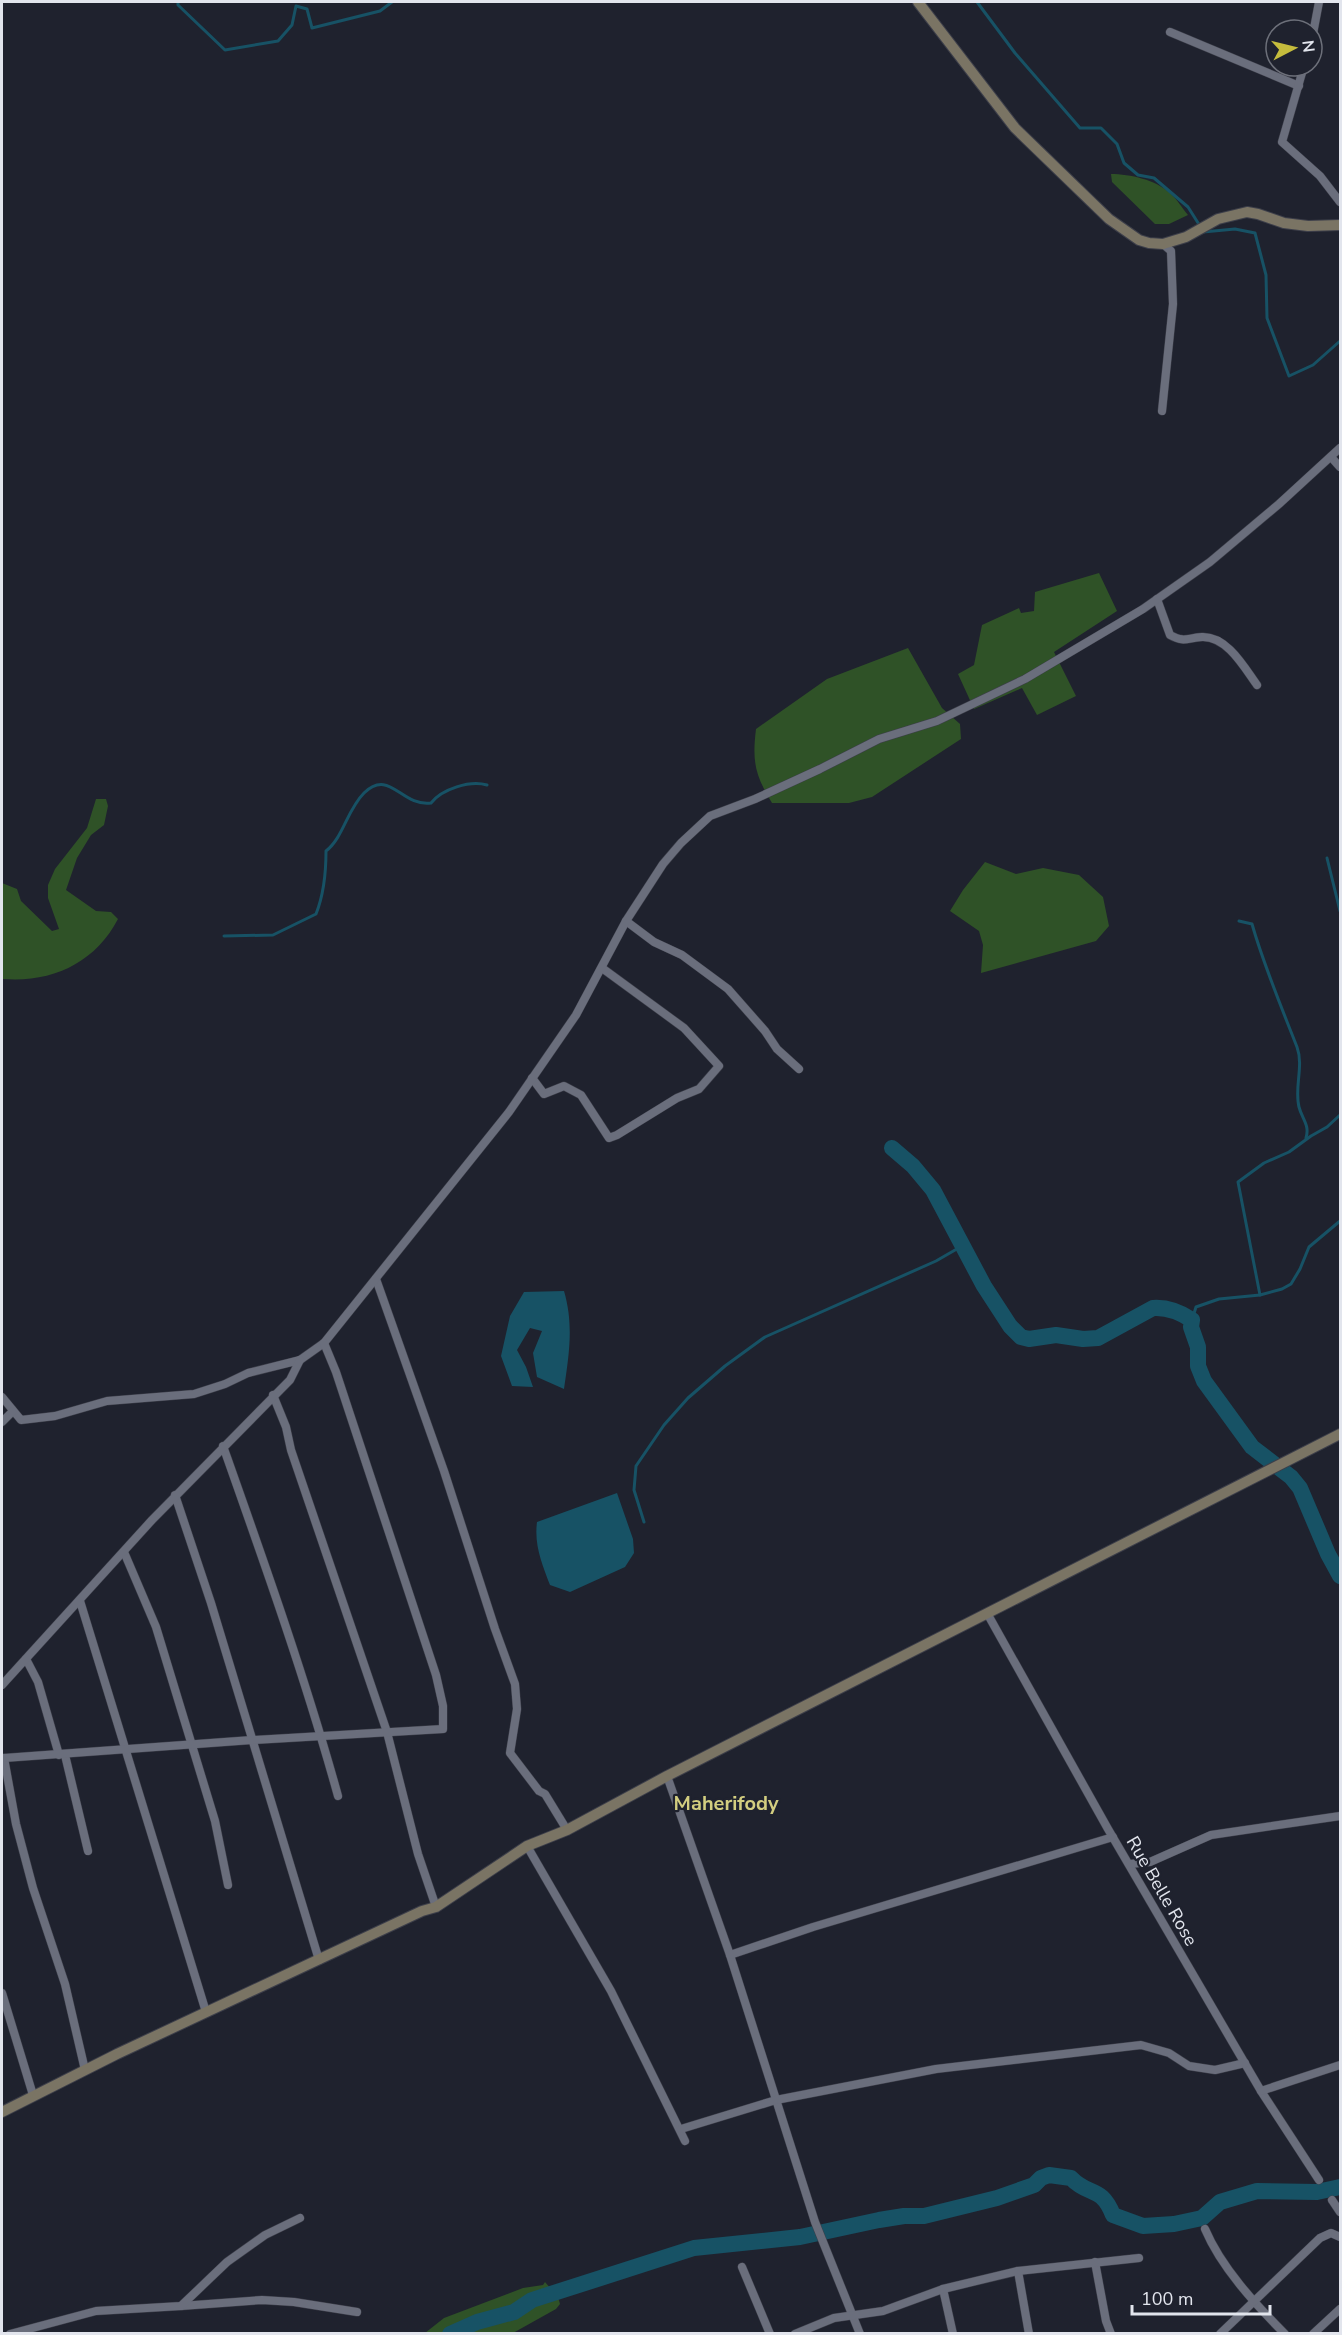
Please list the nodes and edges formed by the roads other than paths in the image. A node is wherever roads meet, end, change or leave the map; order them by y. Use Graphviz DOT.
graph roads {
  1 [pos="918,2"];
  2 [pos="1319,2"];
  3 [pos="1316,18"];
  4 [pos="1170,32"];
  5 [pos="1301,78"];
  6 [pos="1299,86"];
  7 [pos="1341,202"];
  8 [pos="1341,225"];
  9 [pos="1163,244"];
  10 [pos="1162,411"];
  11 [pos="1341,448"];
  12 [pos="1331,457"];
  13 [pos="1341,467"];
  14 [pos="1157,599"];
  15 [pos="1257,685"];
  16 [pos="626,921"];
  17 [pos="602,968"];
  18 [pos="799,1069"];
  19 [pos="532,1078"];
  20 [pos="376,1279"];
  21 [pos="324,1343"];
  22 [pos="300,1360"];
  23 [pos="273,1395"];
  24 [pos="2,1397"];
  25 [pos="12,1412"];
  26 [pos="2,1422"];
  27 [pos="1341,1434"];
  28 [pos="223,1446"];
  29 [pos="175,1496"];
  30 [pos="124,1552"];
  31 [pos="80,1601"];
  32 [pos="987,1613"];
  33 [pos="26,1659"];
  34 [pos="2,1685"];
  35 [pos="387,1732"];
  36 [pos="321,1735"];
  37 [pos="252,1740"];
  38 [pos="191,1744"];
  39 [pos="125,1749"];
  40 [pos="62,1755"];
  41 [pos="3,1758"];
  42 [pos="667,1776"];
  43 [pos="338,1796"];
  44 [pos="1341,1816"];
  45 [pos="567,1830"];
  46 [pos="1113,1837"];
  47 [pos="527,1846"];
  48 [pos="88,1851"];
  49 [pos="1130,1864"];
  50 [pos="228,1885"];
  51 [pos="436,1907"];
  52 [pos="730,1955"];
  53 [pos="319,1960"];
  54 [pos="2,1993"];
  55 [pos="206,2012"];
  56 [pos="1245,2063"];
  57 [pos="1341,2065"];
  58 [pos="85,2070"];
  59 [pos="1261,2091"];
  60 [pos="33,2096"];
  61 [pos="776,2100"];
  62 [pos="2,2112"];
  63 [pos="681,2129"];
  64 [pos="685,2141"];
  65 [pos="1319,2180"];
  66 [pos="1332,2200"];
  67 [pos="1341,2211"];
  68 [pos="300,2218"];
  69 [pos="1204,2229"];
  70 [pos="1341,2237"];
  71 [pos="1139,2258"];
  72 [pos="1095,2262"];
  73 [pos="742,2267"];
  74 [pos="1018,2271"];
  75 [pos="943,2289"];
  76 [pos="1253,2301"];
  77 [pos="181,2306"];
  78 [pos="1341,2309"];
  79 [pos="357,2312"];
  80 [pos="853,2315"];
  81 [pos="10,2334"];
  82 [pos="770,2334"];
  83 [pos="795,2334"];
  84 [pos="860,2334"];
  85 [pos="953,2334"];
  86 [pos="1029,2334"];
  87 [pos="1111,2334"];
  88 [pos="1220,2334"];
  89 [pos="1285,2334"];
  90 [pos="1313,2334"];
  1 -- 9 [label="street"];
  2 -- 3 [label="street"];
  4 -- 6 [label="street"];
  5 -- 6 [label="street"];
  6 -- 7 [label="street"];
  8 -- 9 [label="street"];
  9 -- 10 [label="street"];
  11 -- 12 [label="street"];
  12 -- 13 [label="street"];
  12 -- 14 [label="street"];
  14 -- 15 [label="street"];
  14 -- 16 [label="street"];
  16 -- 17 [label="street"];
  16 -- 18 [label="street"];
  17 -- 19 [label="street"];
  17 -- 19 [label="street"];
  19 -- 20 [label="street"];
  20 -- 21 [label="street"];
  20 -- 45 [label="street"];
  21 -- 22 [label="street"];
  21 -- 35 [label="street"];
  22 -- 23 [label="street"];
  22 -- 25 [label="street"];
  23 -- 28 [label="street"];
  23 -- 35 [label="street"];
  24 -- 25 [label="street"];
  25 -- 26 [label="street"];
  27 -- 32 [label="street"];
  28 -- 29 [label="street"];
  28 -- 36 [label="street"];
  29 -- 30 [label="street"];
  29 -- 37 [label="street"];
  30 -- 31 [label="street"];
  30 -- 38 [label="street"];
  31 -- 33 [label="street"];
  31 -- 39 [label="street"];
  32 -- 42 [label="street"];
  32 -- 46 [label="street, Rue Belle Rose"];
  33 -- 34 [label="street"];
  33 -- 40 [label="street"];
  35 -- 36 [label="street"];
  35 -- 51 [label="street"];
  36 -- 37 [label="street"];
  36 -- 43 [label="street"];
  37 -- 38 [label="street"];
  37 -- 53 [label="street"];
  38 -- 39 [label="street"];
  38 -- 50 [label="street"];
  39 -- 40 [label="street"];
  39 -- 55 [label="street"];
  40 -- 41 [label="street"];
  40 -- 48 [label="street"];
  41 -- 58 [label="street"];
  42 -- 45 [label="street"];
  42 -- 52 [label="street"];
  44 -- 49 [label="street"];
  45 -- 47 [label="street"];
  46 -- 49 [label="street, Rue Belle Rose"];
  46 -- 52 [label="street"];
  47 -- 51 [label="street"];
  47 -- 63 [label="street"];
  49 -- 56 [label="street, Rue Belle Rose"];
  51 -- 53 [label="street"];
  52 -- 61 [label="street"];
  53 -- 55 [label="street"];
  54 -- 60 [label="street"];
  55 -- 58 [label="street"];
  56 -- 59 [label="street, Rue Belle Rose"];
  56 -- 61 [label="street"];
  57 -- 59 [label="street"];
  58 -- 60 [label="street"];
  59 -- 65 [label="street, Rue Belle Rose"];
  60 -- 62 [label="street"];
  61 -- 63 [label="street"];
  61 -- 80 [label="street"];
  63 -- 64 [label="street"];
  66 -- 67 [label="street"];
  68 -- 77 [label="street"];
  69 -- 76 [label="street"];
  70 -- 76 [label="street"];
  71 -- 72 [label="street"];
  72 -- 74 [label="street"];
  72 -- 87 [label="street"];
  73 -- 82 [label="street"];
  74 -- 75 [label="street"];
  74 -- 86 [label="street"];
  75 -- 80 [label="street"];
  75 -- 85 [label="street"];
  76 -- 88 [label="street"];
  76 -- 89 [label="street"];
  77 -- 79 [label="street"];
  77 -- 81 [label="street"];
  78 -- 90 [label="street"];
  80 -- 83 [label="street"];
  80 -- 84 [label="street"];
}
